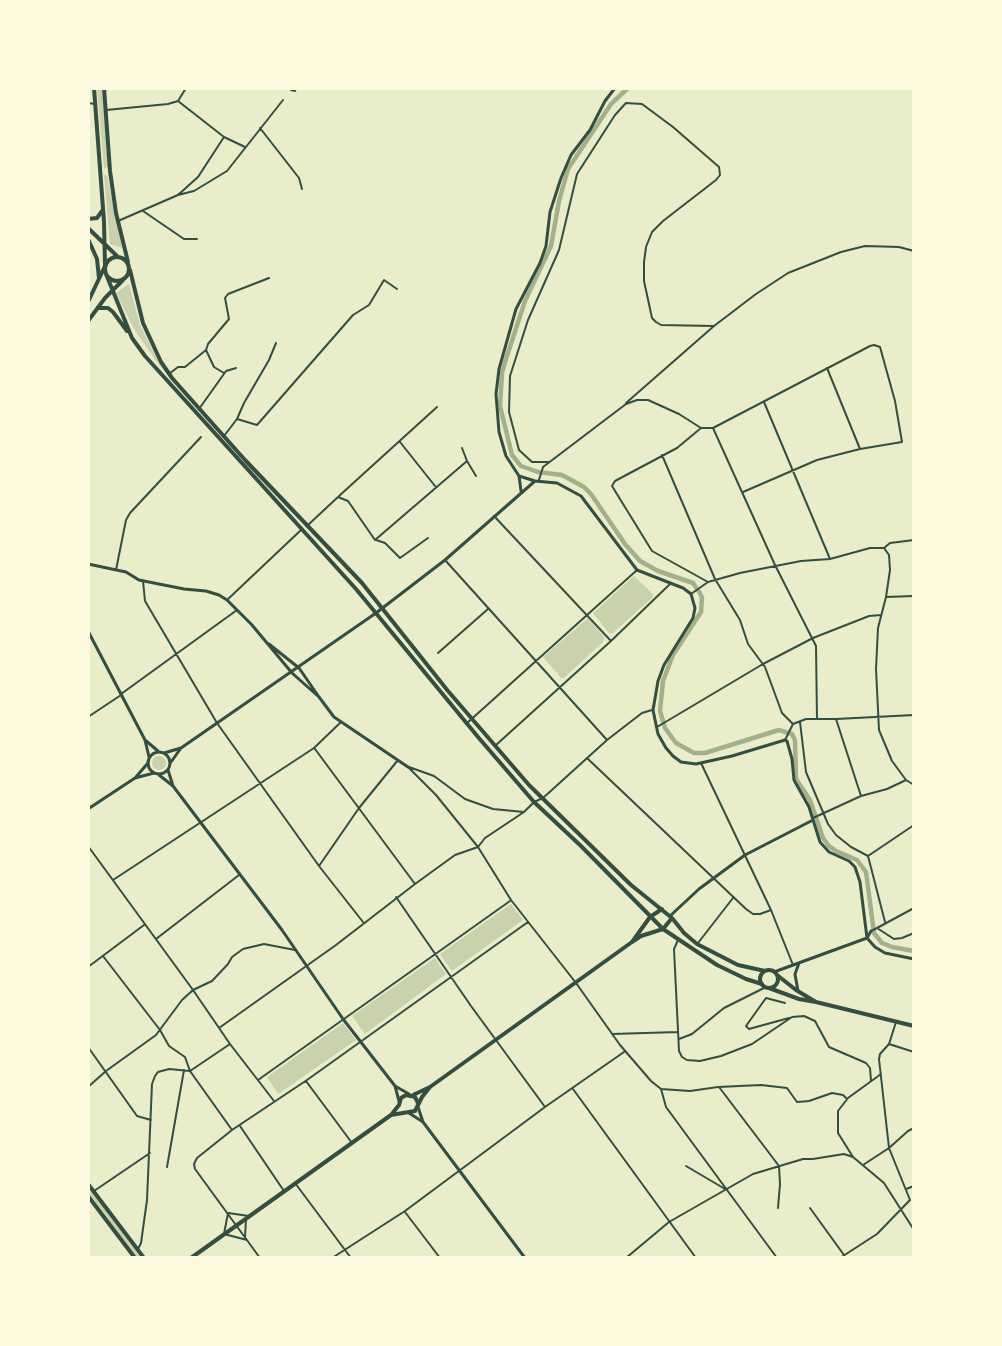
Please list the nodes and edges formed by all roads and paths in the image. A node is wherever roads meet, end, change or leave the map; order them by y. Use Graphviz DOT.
graph roads {
  1 [pos="94,88"];
  2 [pos="104,88"];
  3 [pos="186,88"];
  4 [pos="296,88"];
  5 [pos="615,88"];
  6 [pos="291,90"];
  7 [pos="283,100"];
  8 [pos="178,101"];
  9 [pos="88,103"];
  10 [pos="95,104"];
  11 [pos="106,110"];
  12 [pos="260,127"];
  13 [pos="224,137"];
  14 [pos="245,147"];
  15 [pos="100,171"];
  16 [pos="110,171"];
  17 [pos="303,189"];
  18 [pos="178,195"];
  19 [pos="103,207"];
  20 [pos="143,211"];
  21 [pos="88,219"];
  22 [pos="118,221"];
  23 [pos="88,228"];
  24 [pos="88,239"];
  25 [pos="197,239"];
  26 [pos="105,244"];
  27 [pos="914,251"];
  28 [pos="94,252"];
  29 [pos="88,256"];
  30 [pos="117,256"];
  31 [pos="128,262"];
  32 [pos="105,266"];
  33 [pos="130,270"];
  34 [pos="106,274"];
  35 [pos="269,278"];
  36 [pos="123,279"];
  37 [pos="397,289"];
  38 [pos="112,290"];
  39 [pos="95,291"];
  40 [pos="88,302"];
  41 [pos="97,308"];
  42 [pos="88,321"];
  43 [pos="714,326"];
  44 [pos="132,338"];
  45 [pos="276,343"];
  46 [pos="206,350"];
  47 [pos="236,368"];
  48 [pos="827,368"];
  49 [pos="224,373"];
  50 [pos="169,374"];
  51 [pos="764,402"];
  52 [pos="626,404"];
  53 [pos="437,407"];
  54 [pos="200,409"];
  55 [pos="237,419"];
  56 [pos="701,428"];
  57 [pos="713,428"];
  58 [pos="224,436"];
  59 [pos="201,437"];
  60 [pos="399,441"];
  61 [pos="462,448"];
  62 [pos="860,449"];
  63 [pos="662,455"];
  64 [pos="467,461"];
  65 [pos="549,462"];
  66 [pos="792,471"];
  67 [pos="476,476"];
  68 [pos="519,476"];
  69 [pos="537,480"];
  70 [pos="435,486"];
  71 [pos="521,491"];
  72 [pos="743,492"];
  73 [pos="338,497"];
  74 [pos="494,516"];
  75 [pos="308,525"];
  76 [pos="302,530"];
  77 [pos="428,538"];
  78 [pos="375,540"];
  79 [pos="914,540"];
  80 [pos="884,548"];
  81 [pos="445,560"];
  82 [pos="830,560"];
  83 [pos="88,564"];
  84 [pos="775,565"];
  85 [pos="116,570"];
  86 [pos="637,570"];
  87 [pos="715,579"];
  88 [pos="142,581"];
  89 [pos="708,582"];
  90 [pos="670,584"];
  91 [pos="693,593"];
  92 [pos="914,596"];
  93 [pos="886,597"];
  94 [pos="227,600"];
  95 [pos="381,608"];
  96 [pos="488,609"];
  97 [pos="237,610"];
  98 [pos="376,613"];
  99 [pos="588,615"];
  100 [pos="881,615"];
  101 [pos="88,631"];
  102 [pos="813,638"];
  103 [pos="611,641"];
  104 [pos="269,644"];
  105 [pos="176,653"];
  106 [pos="438,653"];
  107 [pos="535,660"];
  108 [pos="763,664"];
  109 [pos="299,668"];
  110 [pos="292,673"];
  111 [pos="560,687"];
  112 [pos="121,694"];
  113 [pos="319,697"];
  114 [pos="653,710"];
  115 [pos="914,716"];
  116 [pos="88,717"];
  117 [pos="878,717"];
  118 [pos="471,719"];
  119 [pos="817,719"];
  120 [pos="836,719"];
  121 [pos="341,722"];
  122 [pos="800,722"];
  123 [pos="217,723"];
  124 [pos="466,724"];
  125 [pos="794,724"];
  126 [pos="657,727"];
  127 [pos="145,740"];
  128 [pos="607,740"];
  129 [pos="785,740"];
  130 [pos="494,746"];
  131 [pos="181,748"];
  132 [pos="314,748"];
  133 [pos="162,752"];
  134 [pos="149,757"];
  135 [pos="588,759"];
  136 [pos="398,760"];
  137 [pos="148,763"];
  138 [pos="170,763"];
  139 [pos="701,763"];
  140 [pos="408,767"];
  141 [pos="168,770"];
  142 [pos="156,773"];
  143 [pos="135,778"];
  144 [pos="906,780"];
  145 [pos="259,784"];
  146 [pos="914,785"];
  147 [pos="173,786"];
  148 [pos="861,796"];
  149 [pos="543,798"];
  150 [pos="534,802"];
  151 [pos="359,808"];
  152 [pos="88,809"];
  153 [pos="524,812"];
  154 [pos="823,813"];
  155 [pos="813,818"];
  156 [pos="199,822"];
  157 [pos="914,825"];
  158 [pos="88,846"];
  159 [pos="478,847"];
  160 [pos="745,855"];
  161 [pos="868,856"];
  162 [pos="319,866"];
  163 [pos="239,875"];
  164 [pos="714,879"];
  165 [pos="113,880"];
  166 [pos="415,884"];
  167 [pos="396,897"];
  168 [pos="733,898"];
  169 [pos="511,900"];
  170 [pos="914,908"];
  171 [pos="662,909"];
  172 [pos="771,910"];
  173 [pos="650,917"];
  174 [pos="671,917"];
  175 [pos="363,922"];
  176 [pos="528,922"];
  177 [pos="885,922"];
  178 [pos="144,925"];
  179 [pos="663,929"];
  180 [pos="874,930"];
  181 [pos="914,933"];
  182 [pos="867,938"];
  183 [pos="156,939"];
  184 [pos="678,940"];
  185 [pos="632,942"];
  186 [pos="697,944"];
  187 [pos="295,950"];
  188 [pos="434,954"];
  189 [pos="103,956"];
  190 [pos="914,958"];
  191 [pos="800,962"];
  192 [pos="306,965"];
  193 [pos="793,965"];
  194 [pos="88,967"];
  195 [pos="765,971"];
  196 [pos="776,974"];
  197 [pos="451,977"];
  198 [pos="576,983"];
  199 [pos="765,986"];
  200 [pos="193,990"];
  201 [pos="798,992"];
  202 [pos="816,1002"];
  203 [pos="784,1003"];
  204 [pos="792,1017"];
  205 [pos="343,1019"];
  206 [pos="896,1022"];
  207 [pos="914,1026"];
  208 [pos="219,1028"];
  209 [pos="160,1030"];
  210 [pos="678,1032"];
  211 [pos="612,1034"];
  212 [pos="678,1039"];
  213 [pos="497,1040"];
  214 [pos="361,1041"];
  215 [pos="230,1044"];
  216 [pos="889,1044"];
  217 [pos="88,1047"];
  218 [pos="625,1052"];
  219 [pos="914,1052"];
  220 [pos="184,1070"];
  221 [pos="106,1071"];
  222 [pos="190,1071"];
  223 [pos="881,1074"];
  224 [pos="258,1080"];
  225 [pos="306,1081"];
  226 [pos="871,1081"];
  227 [pos="395,1086"];
  228 [pos="88,1087"];
  229 [pos="430,1087"];
  230 [pos="718,1087"];
  231 [pos="573,1089"];
  232 [pos="661,1089"];
  233 [pos="411,1095"];
  234 [pos="847,1099"];
  235 [pos="274,1101"];
  236 [pos="399,1103"];
  237 [pos="418,1104"];
  238 [pos="545,1107"];
  239 [pos="404,1112"];
  240 [pos="409,1113"];
  241 [pos="391,1116"];
  242 [pos="151,1120"];
  243 [pos="423,1122"];
  244 [pos="239,1126"];
  245 [pos="914,1128"];
  246 [pos="232,1130"];
  247 [pos="352,1143"];
  248 [pos="889,1148"];
  249 [pos="150,1153"];
  250 [pos="853,1157"];
  251 [pos="863,1165"];
  252 [pos="779,1166"];
  253 [pos="167,1167"];
  254 [pos="686,1167"];
  255 [pos="459,1170"];
  256 [pos="295,1183"];
  257 [pos="88,1184"];
  258 [pos="914,1186"];
  259 [pos="906,1189"];
  260 [pos="726,1190"];
  261 [pos="94,1191"];
  262 [pos="284,1191"];
  263 [pos="88,1196"];
  264 [pos="778,1208"];
  265 [pos="810,1208"];
  266 [pos="900,1209"];
  267 [pos="405,1211"];
  268 [pos="228,1213"];
  269 [pos="248,1217"];
  270 [pos="669,1222"];
  271 [pos="236,1225"];
  272 [pos="914,1230"];
  273 [pos="224,1234"];
  274 [pos="247,1239"];
  275 [pos="345,1249"];
  276 [pos="137,1251"];
  277 [pos="842,1256"];
  278 [pos="135,1257"];
  279 [pos="144,1257"];
  280 [pos="191,1257"];
  281 [pos="260,1257"];
  282 [pos="332,1257"];
  283 [pos="351,1257"];
  284 [pos="440,1257"];
  285 [pos="525,1257"];
  286 [pos="626,1257"];
  287 [pos="696,1257"];
  288 [pos="777,1257"];
  1 -- 10 [label="main road"];
  2 -- 11 [label="main road"];
  3 -- 8 [label="street"];
  4 -- 6 [label="street"];
  5 -- 68 [label="street"];
  7 -- 12 [label="street"];
  8 -- 11 [label="street"];
  8 -- 13 [label="street"];
  9 -- 10 [label="street"];
  10 -- 15 [label="main road"];
  11 -- 16 [label="main road"];
  12 -- 14 [label="street"];
  12 -- 17 [label="street"];
  13 -- 14 [label="street"];
  13 -- 18 [label="street"];
  14 -- 18 [label="street"];
  15 -- 16 [label="main road"];
  15 -- 19 [label="main road"];
  16 -- 22 [label="main road"];
  18 -- 20 [label="street"];
  19 -- 21 [label="main road"];
  19 -- 26 [label="main road"];
  20 -- 22 [label="street"];
  20 -- 25 [label="street"];
  22 -- 31 [label="main road"];
  23 -- 26 [label="main road"];
  24 -- 28 [label="main road"];
  26 -- 30 [label="main road"];
  26 -- 32 [label="main road"];
  27 -- 43 [label="street"];
  28 -- 29 [label="street"];
  28 -- 39 [label="main road"];
  30 -- 31 [label="main road"];
  30 -- 32 [label="main road"];
  31 -- 33 [label="main road"];
  32 -- 34 [label="main road"];
  32 -- 39 [label="main road"];
  33 -- 36 [label="main road"];
  33 -- 50 [label="main road"];
  34 -- 36 [label="main road"];
  34 -- 38 [label="main road"];
  35 -- 46 [label="street"];
  36 -- 38 [label="main road"];
  37 -- 55 [label="street"];
  38 -- 41 [label="main road"];
  38 -- 44 [label="main road"];
  39 -- 40 [label="main road"];
  41 -- 42 [label="main road"];
  41 -- 44 [label="main road"];
  43 -- 52 [label="street"];
  43 -- 65 [label="street"];
  44 -- 76 [label="main road"];
  45 -- 55 [label="street"];
  46 -- 49 [label="street"];
  46 -- 50 [label="street"];
  47 -- 49 [label="street"];
  48 -- 51 [label="street"];
  48 -- 62 [label="street"];
  48 -- 62 [label="street"];
  49 -- 54 [label="street"];
  50 -- 54 [label="main road"];
  51 -- 57 [label="street"];
  51 -- 66 [label="street"];
  52 -- 56 [label="street"];
  52 -- 65 [label="street"];
  53 -- 60 [label="street"];
  54 -- 58 [label="main road"];
  55 -- 58 [label="street"];
  56 -- 57 [label="street"];
  56 -- 63 [label="street"];
  57 -- 72 [label="street"];
  58 -- 75 [label="main road"];
  59 -- 85 [label="street"];
  60 -- 70 [label="street"];
  60 -- 73 [label="street"];
  61 -- 64 [label="street"];
  62 -- 66 [label="street"];
  63 -- 87 [label="street"];
  63 -- 89 [label="street"];
  64 -- 67 [label="street"];
  64 -- 70 [label="street"];
  65 -- 69 [label="street"];
  66 -- 72 [label="street"];
  66 -- 82 [label="street"];
  68 -- 69 [label="street"];
  68 -- 71 [label="street"];
  69 -- 71 [label="street"];
  69 -- 86 [label="street"];
  70 -- 78 [label="street"];
  71 -- 74 [label="street"];
  72 -- 84 [label="street"];
  73 -- 75 [label="street"];
  73 -- 78 [label="street"];
  74 -- 81 [label="street"];
  74 -- 99 [label="street"];
  75 -- 76 [label="street"];
  75 -- 95 [label="main road"];
  76 -- 94 [label="street"];
  76 -- 98 [label="main road"];
  77 -- 78 [label="street"];
  79 -- 80 [label="street"];
  80 -- 82 [label="street"];
  80 -- 93 [label="street"];
  81 -- 95 [label="street"];
  81 -- 96 [label="street"];
  82 -- 84 [label="street"];
  83 -- 85 [label="street"];
  84 -- 87 [label="street"];
  84 -- 102 [label="street"];
  85 -- 88 [label="street"];
  86 -- 90 [label="street"];
  86 -- 99 [label="street"];
  87 -- 89 [label="street"];
  87 -- 108 [label="street"];
  88 -- 94 [label="street"];
  88 -- 105 [label="street"];
  89 -- 91 [label="street"];
  90 -- 91 [label="street"];
  90 -- 103 [label="street"];
  91 -- 114 [label="street"];
  92 -- 93 [label="street"];
  93 -- 100 [label="street"];
  94 -- 97 [label="street"];
  95 -- 98 [label="street"];
  95 -- 118 [label="main road"];
  96 -- 106 [label="street"];
  96 -- 107 [label="street"];
  97 -- 104 [label="street"];
  97 -- 105 [label="street"];
  98 -- 109 [label="street"];
  98 -- 124 [label="main road"];
  99 -- 103 [label="street"];
  99 -- 107 [label="street"];
  100 -- 102 [label="street"];
  100 -- 117 [label="street"];
  101 -- 112 [label="street"];
  102 -- 108 [label="street"];
  102 -- 119 [label="street"];
  103 -- 111 [label="street"];
  104 -- 109 [label="street"];
  104 -- 110 [label="street"];
  105 -- 112 [label="street"];
  105 -- 123 [label="street"];
  107 -- 111 [label="street"];
  107 -- 118 [label="street"];
  108 -- 125 [label="street"];
  108 -- 126 [label="street"];
  109 -- 110 [label="street"];
  109 -- 113 [label="street"];
  110 -- 113 [label="street"];
  110 -- 123 [label="street"];
  111 -- 128 [label="street"];
  111 -- 130 [label="street"];
  112 -- 116 [label="street"];
  112 -- 127 [label="street"];
  113 -- 121 [label="street"];
  114 -- 126 [label="street"];
  114 -- 128 [label="street"];
  115 -- 117 [label="street"];
  117 -- 120 [label="street"];
  117 -- 144 [label="street"];
  118 -- 124 [label="street"];
  118 -- 130 [label="main road"];
  119 -- 120 [label="street"];
  119 -- 122 [label="street"];
  120 -- 148 [label="street"];
  121 -- 132 [label="street"];
  121 -- 136 [label="street"];
  122 -- 125 [label="street"];
  122 -- 154 [label="street"];
  123 -- 131 [label="street"];
  123 -- 145 [label="street"];
  124 -- 150 [label="main road"];
  125 -- 129 [label="street"];
  126 -- 139 [label="street"];
  127 -- 133 [label="street"];
  127 -- 134 [label="street"];
  128 -- 135 [label="street"];
  129 -- 139 [label="street"];
  129 -- 155 [label="street"];
  130 -- 149 [label="main road"];
  131 -- 133 [label="street"];
  131 -- 138 [label="street"];
  132 -- 145 [label="street"];
  132 -- 151 [label="street"];
  133 -- 134 [label="street"];
  133 -- 138 [label="street"];
  134 -- 137 [label="street"];
  135 -- 149 [label="street"];
  135 -- 164 [label="street"];
  136 -- 140 [label="street"];
  136 -- 151 [label="street"];
  137 -- 142 [label="street"];
  137 -- 143 [label="street"];
  138 -- 141 [label="street"];
  139 -- 160 [label="street"];
  140 -- 153 [label="street"];
  140 -- 159 [label="street"];
  141 -- 142 [label="street"];
  141 -- 147 [label="street"];
  142 -- 143 [label="street"];
  142 -- 147 [label="street"];
  143 -- 152 [label="street"];
  144 -- 146 [label="street"];
  144 -- 148 [label="street"];
  145 -- 156 [label="street"];
  145 -- 162 [label="street"];
  147 -- 156 [label="street"];
  148 -- 154 [label="street"];
  149 -- 150 [label="street"];
  149 -- 171 [label="main road"];
  150 -- 153 [label="street"];
  150 -- 173 [label="main road"];
  151 -- 162 [label="street"];
  151 -- 166 [label="street"];
  153 -- 159 [label="street"];
  154 -- 155 [label="street"];
  154 -- 161 [label="street"];
  155 -- 160 [label="street"];
  155 -- 182 [label="street"];
  156 -- 163 [label="street"];
  156 -- 165 [label="street"];
  157 -- 161 [label="street"];
  158 -- 165 [label="street"];
  159 -- 166 [label="street"];
  159 -- 169 [label="street"];
  160 -- 164 [label="street"];
  160 -- 172 [label="street"];
  161 -- 177 [label="street"];
  162 -- 175 [label="street"];
  163 -- 183 [label="street"];
  163 -- 187 [label="street"];
  164 -- 168 [label="street"];
  164 -- 174 [label="street"];
  165 -- 178 [label="street"];
  166 -- 167 [label="street"];
  167 -- 175 [label="street"];
  167 -- 188 [label="street"];
  168 -- 172 [label="street"];
  168 -- 186 [label="street"];
  169 -- 176 [label="street"];
  169 -- 188 [label="street"];
  170 -- 177 [label="street"];
  171 -- 173 [label="main road"];
  171 -- 174 [label="main road"];
  172 -- 193 [label="street"];
  173 -- 179 [label="main road"];
  173 -- 185 [label="main road"];
  174 -- 179 [label="main road"];
  174 -- 186 [label="main road"];
  175 -- 192 [label="street"];
  176 -- 197 [label="street"];
  176 -- 198 [label="street"];
  177 -- 180 [label="street"];
  178 -- 183 [label="street"];
  178 -- 189 [label="street"];
  179 -- 184 [label="main road"];
  179 -- 185 [label="main road"];
  180 -- 181 [label="street"];
  180 -- 182 [label="street"];
  182 -- 190 [label="street"];
  182 -- 191 [label="street"];
  183 -- 200 [label="street"];
  184 -- 199 [label="main road"];
  184 -- 210 [label="street"];
  185 -- 198 [label="main road"];
  186 -- 195 [label="main road"];
  187 -- 192 [label="street"];
  187 -- 200 [label="street"];
  188 -- 197 [label="street"];
  188 -- 205 [label="street"];
  189 -- 194 [label="street"];
  189 -- 209 [label="street"];
  191 -- 193 [label="street"];
  191 -- 201 [label="street"];
  192 -- 205 [label="street"];
  192 -- 208 [label="street"];
  193 -- 196 [label="street"];
  195 -- 196 [label="main road"];
  195 -- 199 [label="main road"];
  196 -- 199 [label="main road"];
  196 -- 201 [label="main road"];
  197 -- 213 [label="street"];
  197 -- 214 [label="street"];
  198 -- 211 [label="street"];
  198 -- 213 [label="main road"];
  199 -- 202 [label="main road"];
  199 -- 212 [label="street"];
  200 -- 208 [label="street"];
  200 -- 209 [label="street"];
  201 -- 202 [label="main road"];
  202 -- 206 [label="main road"];
  203 -- 204 [label="street"];
  204 -- 212 [label="street"];
  204 -- 226 [label="street"];
  205 -- 214 [label="street"];
  205 -- 224 [label="street"];
  206 -- 207 [label="main road"];
  206 -- 216 [label="street"];
  208 -- 215 [label="street"];
  209 -- 221 [label="street"];
  209 -- 222 [label="street"];
  210 -- 211 [label="street"];
  210 -- 212 [label="street"];
  211 -- 218 [label="street"];
  213 -- 229 [label="main road"];
  213 -- 238 [label="street"];
  214 -- 225 [label="street"];
  214 -- 227 [label="street"];
  215 -- 222 [label="street"];
  215 -- 224 [label="street"];
  216 -- 219 [label="street"];
  216 -- 223 [label="street"];
  217 -- 221 [label="street"];
  218 -- 231 [label="street"];
  218 -- 232 [label="street"];
  220 -- 222 [label="street"];
  220 -- 242 [label="street"];
  220 -- 253 [label="street"];
  221 -- 228 [label="street"];
  221 -- 242 [label="street"];
  222 -- 246 [label="street"];
  223 -- 226 [label="street"];
  223 -- 248 [label="street"];
  224 -- 235 [label="street"];
  225 -- 235 [label="street"];
  225 -- 247 [label="street"];
  226 -- 234 [label="street"];
  227 -- 233 [label="street"];
  227 -- 236 [label="street"];
  229 -- 233 [label="main road"];
  229 -- 237 [label="main road"];
  230 -- 232 [label="street"];
  230 -- 234 [label="street"];
  230 -- 252 [label="street"];
  231 -- 238 [label="street"];
  231 -- 270 [label="street"];
  232 -- 260 [label="street"];
  233 -- 236 [label="main road"];
  233 -- 237 [label="main road"];
  234 -- 250 [label="street"];
  235 -- 244 [label="street"];
  236 -- 239 [label="main road"];
  236 -- 241 [label="main road"];
  237 -- 240 [label="main road"];
  237 -- 243 [label="street"];
  238 -- 255 [label="street"];
  239 -- 240 [label="main road"];
  239 -- 241 [label="main road"];
  240 -- 243 [label="street"];
  241 -- 247 [label="main road"];
  242 -- 249 [label="street"];
  243 -- 255 [label="street"];
  244 -- 246 [label="street"];
  244 -- 262 [label="street"];
  245 -- 248 [label="street"];
  246 -- 268 [label="street"];
  247 -- 256 [label="main road"];
  248 -- 251 [label="street"];
  248 -- 259 [label="street"];
  249 -- 261 [label="street"];
  249 -- 276 [label="street"];
  250 -- 251 [label="street"];
  250 -- 252 [label="street"];
  251 -- 266 [label="street"];
  252 -- 260 [label="street"];
  252 -- 264 [label="street"];
  254 -- 260 [label="street"];
  255 -- 267 [label="street"];
  255 -- 285 [label="street"];
  256 -- 262 [label="main road"];
  256 -- 275 [label="street"];
  257 -- 261 [label="main road"];
  258 -- 259 [label="street"];
  259 -- 266 [label="street"];
  260 -- 270 [label="street"];
  260 -- 288 [label="street"];
  261 -- 276 [label="main road"];
  262 -- 269 [label="main road"];
  263 -- 278 [label="main road"];
  265 -- 277 [label="street"];
  266 -- 272 [label="street"];
  266 -- 277 [label="street"];
  267 -- 275 [label="street"];
  267 -- 284 [label="street"];
  268 -- 269 [label="street"];
  268 -- 271 [label="street"];
  268 -- 273 [label="street"];
  269 -- 271 [label="main road"];
  269 -- 274 [label="street"];
  270 -- 286 [label="street"];
  270 -- 287 [label="street"];
  271 -- 273 [label="main road"];
  271 -- 274 [label="street"];
  273 -- 274 [label="street"];
  273 -- 280 [label="main road"];
  274 -- 281 [label="street"];
  275 -- 282 [label="street"];
  275 -- 283 [label="street"];
  276 -- 279 [label="main road"];
}
